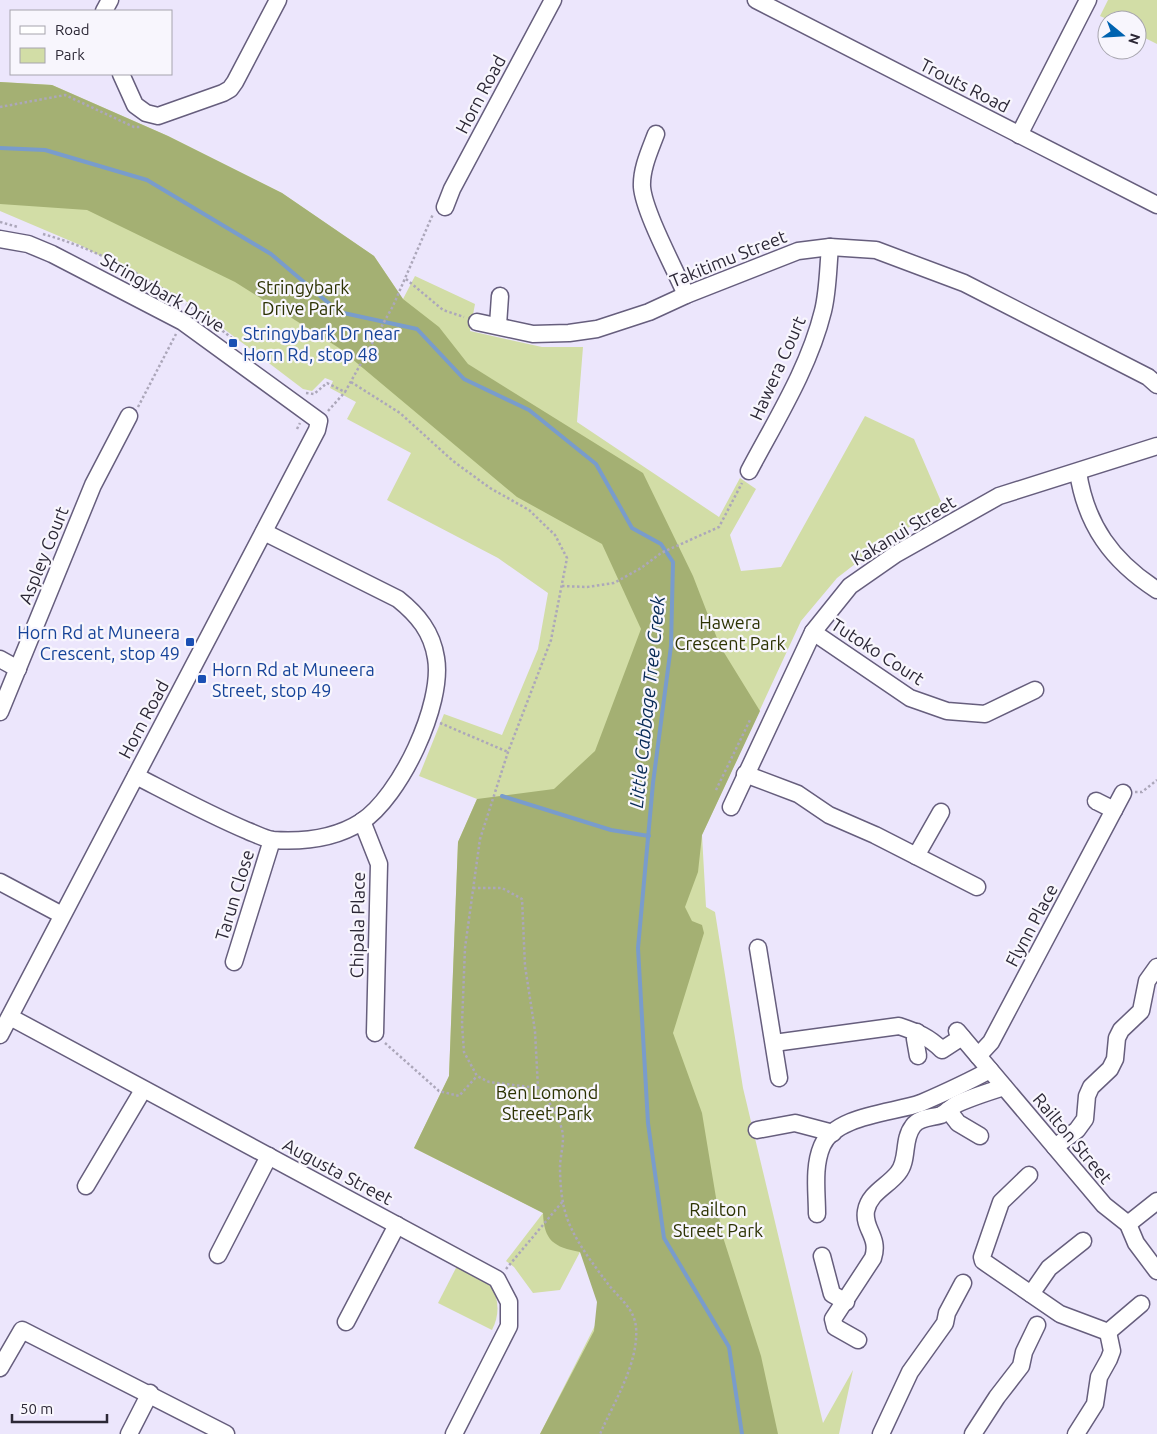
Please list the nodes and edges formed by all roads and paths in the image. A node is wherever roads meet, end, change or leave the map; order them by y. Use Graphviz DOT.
graph roads {
  1 [pos="278,0"];
  2 [pos="553,0"];
  3 [pos="756,0"];
  4 [pos="1088,0"];
  5 [pos="121,75"];
  6 [pos="0,107"];
  7 [pos="158,116"];
  8 [pos="656,134"];
  9 [pos="1019,134"];
  10 [pos="1157,205"];
  11 [pos="445,207"];
  12 [pos="0,239"];
  13 [pos="830,247"];
  14 [pos="406,279"];
  15 [pos="686,295"];
  16 [pos="500,296"];
  17 [pos="183,322"];
  18 [pos="477,322"];
  19 [pos="498,325"];
  20 [pos="1157,385"];
  21 [pos="345,392"];
  22 [pos="129,416"];
  23 [pos="318,421"];
  24 [pos="1157,446"];
  25 [pos="749,471"];
  26 [pos="1078,472"];
  27 [pos="264,532"];
  28 [pos="562,586"];
  29 [pos="1157,590"];
  30 [pos="813,632"];
  31 [pos="0,659"];
  32 [pos="18,669"];
  33 [pos="1035,690"];
  34 [pos="0,712"];
  35 [pos="427,718"];
  36 [pos="751,718"];
  37 [pos="508,752"];
  38 [pos="745,774"];
  39 [pos="136,776"];
  40 [pos="1157,780"];
  41 [pos="716,790"];
  42 [pos="1124,793"];
  43 [pos="1096,801"];
  44 [pos="732,807"];
  45 [pos="1114,810"];
  46 [pos="941,812"];
  47 [pos="362,821"];
  48 [pos="272,840"];
  49 [pos="916,856"];
  50 [pos="0,882"];
  51 [pos="977,886"];
  52 [pos="473,888"];
  53 [pos="62,915"];
  54 [pos="758,948"];
  55 [pos="234,962"];
  56 [pos="1157,967"];
  57 [pos="10,1016"];
  58 [pos="917,1032"];
  59 [pos="375,1033"];
  60 [pos="0,1035"];
  61 [pos="774,1043"];
  62 [pos="918,1056"];
  63 [pos="978,1056"];
  64 [pos="990,1070"];
  65 [pos="477,1076"];
  66 [pos="779,1078"];
  67 [pos="1004,1087"];
  68 [pos="538,1088"];
  69 [pos="143,1090"];
  70 [pos="948,1110"];
  71 [pos="757,1130"];
  72 [pos="833,1133"];
  73 [pos="980,1136"];
  74 [pos="1055,1147"];
  75 [pos="269,1156"];
  76 [pos="1029,1175"];
  77 [pos="86,1186"];
  78 [pos="563,1201"];
  79 [pos="1157,1201"];
  80 [pos="817,1214"];
  81 [pos="1128,1224"];
  82 [pos="397,1225"];
  83 [pos="1083,1241"];
  84 [pos="218,1255"];
  85 [pos="822,1256"];
  86 [pos="1157,1271"];
  87 [pos="497,1279"];
  88 [pos="963,1283"];
  89 [pos="1031,1294"];
  90 [pos="846,1302"];
  91 [pos="1141,1304"];
  92 [pos="346,1322"];
  93 [pos="1037,1325"];
  94 [pos="1108,1332"];
  95 [pos="858,1340"];
  96 [pos="0,1368"];
  97 [pos="150,1393"];
  98 [pos="129,1434"];
  99 [pos="226,1434"];
  100 [pos="454,1434"];
  101 [pos="600,1434"];
  102 [pos="881,1434"];
  103 [pos="973,1434"];
  104 [pos="1076,1434"];
  1 -- 7 [label="street"];
  2 -- 11 [label="street, Horn Road"];
  3 -- 9 [label="street, Trouts Road"];
  4 -- 9 [label="street"];
  5 -- 7 [label="street"];
  6 -- 7 [label="path"];
  8 -- 15 [label="street"];
  9 -- 10 [label="street, Trouts Road"];
  11 -- 14 [label="path"];
  12 -- 17 [label="street, Stringybark Drive"];
  13 -- 15 [label="street, Takitimu Street"];
  13 -- 20 [label="street, Takitimu Street"];
  13 -- 25 [label="street, Hawera Court"];
  14 -- 18 [label="path"];
  14 -- 28 [label="path"];
  15 -- 19 [label="street, Takitimu Street"];
  16 -- 19 [label="street"];
  17 -- 22 [label="path"];
  17 -- 23 [label="street, Stringybark Drive"];
  18 -- 19 [label="street, Takitimu Street"];
  21 -- 23 [label="path"];
  22 -- 32 [label="street, Aspley Court"];
  23 -- 27 [label="street, Horn Road"];
  24 -- 26 [label="street, Kakanui Street"];
  25 -- 28 [label="path"];
  26 -- 29 [label="street"];
  26 -- 30 [label="street, Kakanui Street"];
  27 -- 35 [label="street"];
  27 -- 39 [label="street, Horn Road"];
  28 -- 37 [label="path"];
  30 -- 33 [label="street, Tutoko Court"];
  30 -- 38 [label="street, Kakanui Street"];
  31 -- 32 [label="street"];
  32 -- 34 [label="street, Aspley Court"];
  35 -- 37 [label="path"];
  35 -- 47 [label="street"];
  36 -- 41 [label="path"];
  37 -- 52 [label="path"];
  38 -- 44 [label="street, Kakanui Street"];
  38 -- 49 [label="street"];
  39 -- 48 [label="street"];
  39 -- 53 [label="street, Horn Road"];
  40 -- 42 [label="path"];
  42 -- 45 [label="street, Flynn Place"];
  43 -- 45 [label="street"];
  45 -- 63 [label="street, Flynn Place"];
  46 -- 49 [label="street"];
  47 -- 48 [label="street"];
  47 -- 59 [label="street, Chipala Place"];
  48 -- 55 [label="street, Tarun Close"];
  49 -- 51 [label="street"];
  50 -- 53 [label="street"];
  52 -- 65 [label="path"];
  52 -- 68 [label="path"];
  53 -- 57 [label="street, Horn Road"];
  54 -- 61 [label="street"];
  56 -- 74 [label="street"];
  57 -- 60 [label="street, Horn Road"];
  57 -- 69 [label="street, Augusta Street"];
  58 -- 61 [label="street"];
  58 -- 62 [label="street"];
  58 -- 63 [label="street, Railton Street"];
  59 -- 65 [label="path"];
  61 -- 66 [label="street"];
  63 -- 64 [label="street, Railton Street"];
  64 -- 67 [label="street, Railton Street"];
  64 -- 72 [label="street"];
  65 -- 68 [label="path"];
  67 -- 70 [label="street"];
  67 -- 74 [label="street, Railton Street"];
  68 -- 78 [label="path"];
  69 -- 75 [label="street, Augusta Street"];
  69 -- 77 [label="street"];
  70 -- 73 [label="street"];
  70 -- 90 [label="street"];
  71 -- 72 [label="street"];
  72 -- 80 [label="street"];
  74 -- 81 [label="street, Railton Street"];
  75 -- 82 [label="street, Augusta Street"];
  75 -- 84 [label="street"];
  76 -- 89 [label="street"];
  78 -- 87 [label="path"];
  78 -- 101 [label="path"];
  79 -- 81 [label="street"];
  81 -- 86 [label="street, Railton Street"];
  82 -- 87 [label="street, Augusta Street"];
  82 -- 92 [label="street"];
  83 -- 89 [label="street"];
  85 -- 90 [label="street"];
  87 -- 100 [label="street"];
  88 -- 102 [label="street"];
  89 -- 94 [label="street"];
  90 -- 95 [label="street"];
  91 -- 94 [label="street"];
  93 -- 103 [label="street"];
  94 -- 104 [label="street"];
  96 -- 97 [label="street"];
  97 -- 98 [label="street"];
  97 -- 99 [label="street"];
}
